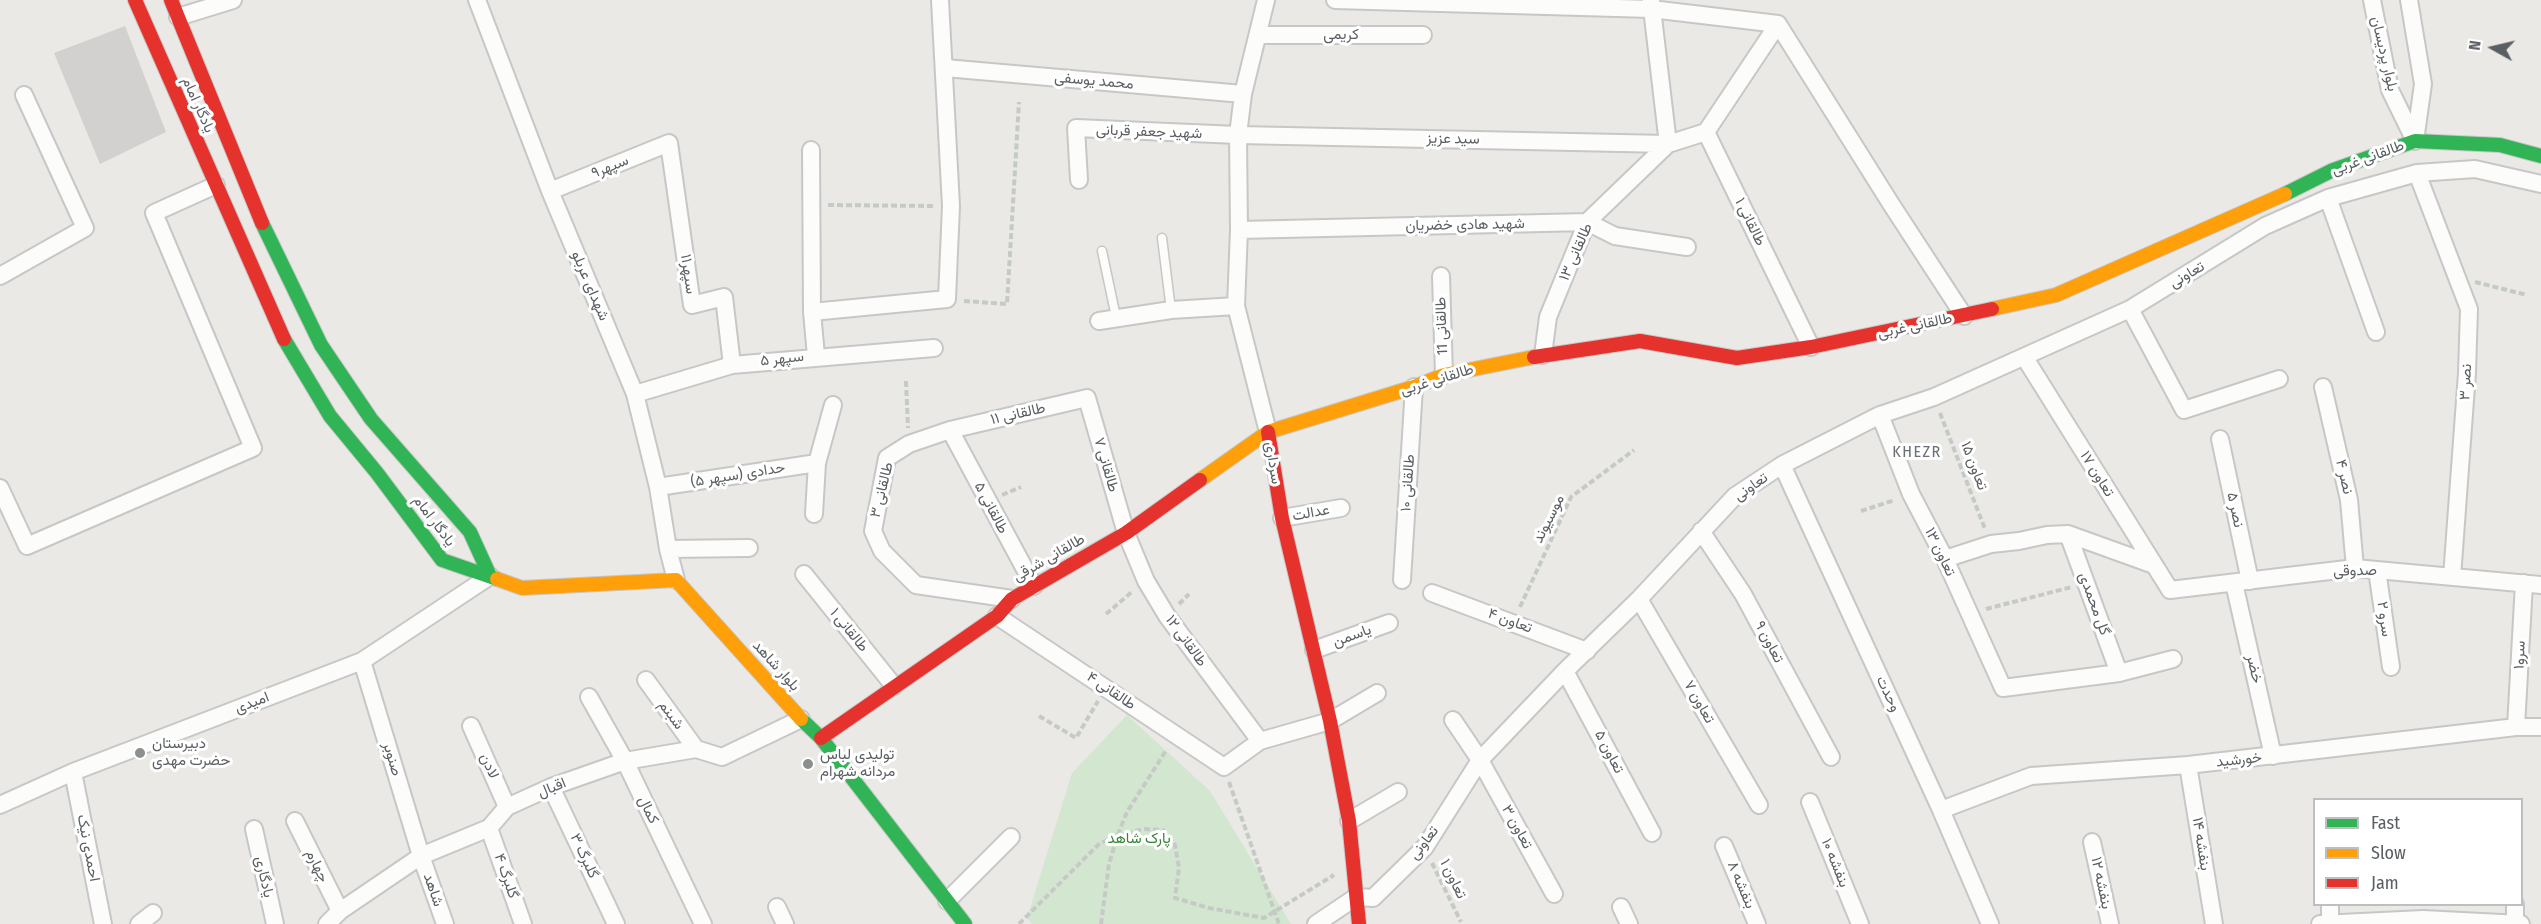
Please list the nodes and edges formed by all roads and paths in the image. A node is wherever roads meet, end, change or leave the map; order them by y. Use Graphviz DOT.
graph roads {
  1 [pos="135,0"];
  2 [pos="171,0"];
  3 [pos="233,0"];
  4 [pos="477,0"];
  5 [pos="940,0"];
  6 [pos="1266,0"];
  7 [pos="1335,0"];
  8 [pos="2372,0"];
  9 [pos="2409,0"];
  10 [pos="1651,4"];
  11 [pos="178,16"];
  12 [pos="1778,24"];
  13 [pos="1259,35"];
  14 [pos="1423,35"];
  15 [pos="945,68"];
  16 [pos="1243,94"];
  17 [pos="24,95"];
  18 [pos="1019,102"];
  19 [pos="1706,132"];
  20 [pos="1238,135"];
  21 [pos="2415,141"];
  22 [pos="669,143"];
  23 [pos="1668,144"];
  24 [pos="810,150"];
  25 [pos="2541,156"];
  26 [pos="2417,172"];
  27 [pos="1079,180"];
  28 [pos="2541,184"];
  29 [pos="216,185"];
  30 [pos="550,191"];
  31 [pos="2328,198"];
  32 [pos="812,205"];
  33 [pos="951,206"];
  34 [pos="2258,207"];
  35 [pos="1587,222"];
  36 [pos="2265,226"];
  37 [pos="1239,230"];
  38 [pos="1162,238"];
  39 [pos="1687,247"];
  40 [pos="1102,250"];
  41 [pos="0,276"];
  42 [pos="1441,276"];
  43 [pos="2457,277"];
  44 [pos="2527,295"];
  45 [pos="947,299"];
  46 [pos="1236,306"];
  47 [pos="2130,309"];
  48 [pos="1171,310"];
  49 [pos="812,312"];
  50 [pos="1964,316"];
  51 [pos="1107,319"];
  52 [pos="2376,332"];
  53 [pos="1811,347"];
  54 [pos="934,348"];
  55 [pos="1543,355"];
  56 [pos="816,356"];
  57 [pos="2025,358"];
  58 [pos="732,364"];
  59 [pos="1444,375"];
  60 [pos="2279,379"];
  61 [pos="906,381"];
  62 [pos="1414,387"];
  63 [pos="2323,387"];
  64 [pos="635,393"];
  65 [pos="1934,397"];
  66 [pos="1087,398"];
  67 [pos="833,405"];
  68 [pos="1880,415"];
  69 [pos="950,430"];
  70 [pos="1268,432"];
  71 [pos="2220,439"];
  72 [pos="909,444"];
  73 [pos="1634,450"];
  74 [pos="817,463"];
  75 [pos="1782,465"];
  76 [pos="658,487"];
  77 [pos="0,488"];
  78 [pos="1911,494"];
  79 [pos="1341,508"];
  80 [pos="1861,511"];
  81 [pos="814,514"];
  82 [pos="1282,518"];
  83 [pos="1701,531"];
  84 [pos="1126,533"];
  85 [pos="2068,534"];
  86 [pos="1991,544"];
  87 [pos="749,548"];
  88 [pos="668,549"];
  89 [pos="1945,559"];
  90 [pos="2154,565"];
  91 [pos="2355,568"];
  92 [pos="2377,570"];
  93 [pos="804,574"];
  94 [pos="490,576"];
  95 [pos="2452,577"];
  96 [pos="676,580"];
  97 [pos="1146,580"];
  98 [pos="1402,580"];
  99 [pos="2242,582"];
  100 [pos="2087,583"];
  101 [pos="2524,583"];
  102 [pos="2541,585"];
  103 [pos="1034,586"];
  104 [pos="2170,590"];
  105 [pos="1432,593"];
  106 [pos="1012,599"];
  107 [pos="1639,599"];
  108 [pos="1106,614"];
  109 [pos="1969,614"];
  110 [pos="997,616"];
  111 [pos="1513,622"];
  112 [pos="1389,623"];
  113 [pos="1314,650"];
  114 [pos="1587,651"];
  115 [pos="2173,658"];
  116 [pos="362,661"];
  117 [pos="2391,667"];
  118 [pos="1565,671"];
  119 [pos="2119,673"];
  120 [pos="646,681"];
  121 [pos="894,686"];
  122 [pos="1106,687"];
  123 [pos="1377,693"];
  124 [pos="589,697"];
  125 [pos="1039,716"];
  126 [pos="801,719"];
  127 [pos="1454,720"];
  128 [pos="1330,721"];
  129 [pos="471,726"];
  130 [pos="2516,727"];
  131 [pos="2541,727"];
  132 [pos="1176,736"];
  133 [pos="821,738"];
  134 [pos="1260,741"];
  135 [pos="696,749"];
  136 [pos="2273,756"];
  137 [pos="1831,757"];
  138 [pos="1480,760"];
  139 [pos="625,761"];
  140 [pos="2188,765"];
  141 [pos="1224,767"];
  142 [pos="73,772"];
  143 [pos="551,787"];
  144 [pos="1398,792"];
  145 [pos="1810,802"];
  146 [pos="0,804"];
  147 [pos="1759,805"];
  148 [pos="507,807"];
  149 [pos="1941,810"];
  150 [pos="295,821"];
  151 [pos="1349,821"];
  152 [pos="489,828"];
  153 [pos="254,829"];
  154 [pos="1652,833"];
  155 [pos="1011,837"];
  156 [pos="1117,837"];
  157 [pos="2092,842"];
  158 [pos="1724,846"];
  159 [pos="1425,847"];
  160 [pos="421,856"];
  161 [pos="1353,864"];
  162 [pos="1554,894"];
  163 [pos="1356,897"];
  164 [pos="947,901"];
  165 [pos="2330,906"];
  166 [pos="2515,906"];
  167 [pos="1622,907"];
  168 [pos="777,908"];
  169 [pos="340,911"];
  170 [pos="2423,912"];
  171 [pos="1274,913"];
  172 [pos="153,914"];
  173 [pos="1461,922"];
  174 [pos="2448,923"];
  175 [pos="2518,923"];
  176 [pos="103,924"];
  177 [pos="139,924"];
  178 [pos="275,924"];
  179 [pos="327,924"];
  180 [pos="445,924"];
  181 [pos="523,924"];
  182 [pos="616,924"];
  183 [pos="703,924"];
  184 [pos="785,924"];
  185 [pos="965,924"];
  186 [pos="1019,924"];
  187 [pos="1101,924"];
  188 [pos="1280,924"];
  189 [pos="1316,924"];
  190 [pos="1359,924"];
  191 [pos="1629,924"];
  192 [pos="1757,924"];
  193 [pos="1860,924"];
  194 [pos="1990,924"];
  195 [pos="2109,924"];
  196 [pos="2214,924"];
  197 [pos="2325,924"];
  1 -- 29 [label="main road, یادگار امام"];
  2 -- 11 [label="main road, یادگار امام"];
  3 -- 11 [label="street"];
  4 -- 30 [label="street, شهدای عربلو"];
  5 -- 15 [label="street"];
  6 -- 13 [label="street, سرداری"];
  7 -- 10 [label="street"];
  8 -- 21 [label="street, بلوار پردیسان"];
  9 -- 21 [label="street, بلوار پردیسان"];
  10 -- 12 [label="street"];
  10 -- 23 [label="street"];
  11 -- 94 [label="main road, یادگار امام"];
  12 -- 19 [label="street"];
  12 -- 50 [label="street"];
  13 -- 14 [label="street, کریمی"];
  13 -- 16 [label="street, سرداری"];
  15 -- 16 [label="street, محمد یوسفی"];
  15 -- 33 [label="street"];
  16 -- 20 [label="street, سرداری"];
  17 -- 41 [label="street"];
  18 -- 45 [label="path"];
  19 -- 23 [label="street"];
  19 -- 53 [label="street, طالقانی ۱"];
  20 -- 23 [label="street, سید عزیز"];
  20 -- 27 [label="street, شهید جعفر قربانی"];
  20 -- 37 [label="street, سرداری"];
  21 -- 25 [label="main road, طالقانی غربی"];
  21 -- 34 [label="main road, طالقانی غربی"];
  22 -- 30 [label="street, سپهر۹"];
  22 -- 58 [label="street, سپهر۱۱"];
  23 -- 35 [label="street, طالقانی ۱۳"];
  24 -- 32 [label="street"];
  26 -- 28 [label="street, طالقانی غربی"];
  26 -- 31 [label="street, طالقانی غربی"];
  26 -- 43 [label="street, نصر ۳"];
  29 -- 77 [label="street"];
  29 -- 94 [label="main road, یادگار امام"];
  30 -- 64 [label="street, شهدای عربلو"];
  31 -- 36 [label="street, طالقانی غربی"];
  31 -- 52 [label="street"];
  32 -- 33 [label="path"];
  32 -- 49 [label="street"];
  33 -- 45 [label="street"];
  34 -- 36 [label="street"];
  34 -- 50 [label="main road, طالقانی غربی"];
  35 -- 37 [label="street, شهید هادی خضریان"];
  35 -- 39 [label="street, شهید هادی خضریان"];
  35 -- 55 [label="street, طالقانی ۱۳"];
  36 -- 47 [label="street, تعاونی"];
  37 -- 46 [label="street, سرداری"];
  38 -- 48 [label="lane"];
  40 -- 51 [label="lane"];
  42 -- 59 [label="street, طالقانی 11"];
  43 -- 44 [label="path"];
  43 -- 95 [label="street, نصر ۳"];
  45 -- 49 [label="street"];
  46 -- 48 [label="street"];
  46 -- 70 [label="street, سرداری"];
  47 -- 57 [label="street, تعاونی"];
  47 -- 60 [label="street"];
  48 -- 51 [label="street"];
  49 -- 56 [label="street"];
  50 -- 53 [label="main road, طالقانی غربی"];
  53 -- 55 [label="main road, طالقانی غربی"];
  54 -- 56 [label="street, سپهر ۵"];
  55 -- 59 [label="main road, طالقانی غربی"];
  56 -- 58 [label="street, سپهر ۵"];
  57 -- 65 [label="street, تعاونی"];
  57 -- 90 [label="street, تعاون ۱۷"];
  58 -- 64 [label="street, سپهر ۵"];
  59 -- 62 [label="main road, طالقانی غربی"];
  61 -- 72 [label="path"];
  62 -- 70 [label="main road, طالقانی غربی"];
  62 -- 98 [label="street, طالقانی ۱۰"];
  63 -- 91 [label="street, نصر ۴"];
  64 -- 76 [label="street, شهدای عربلو"];
  65 -- 68 [label="street, تعاونی"];
  65 -- 86 [label="path, تعاون ۱۵"];
  66 -- 69 [label="street, طالقانی ۱۱"];
  66 -- 84 [label="street, طالقانی ۷"];
  67 -- 74 [label="street"];
  68 -- 75 [label="street, تعاونی"];
  68 -- 78 [label="street, تعاون ۱۳"];
  69 -- 72 [label="street, طالقانی ۳"];
  69 -- 103 [label="street, طالقانی ۵"];
  70 -- 82 [label="main road, سرداری"];
  70 -- 84 [label="main road, طالقانی شرقی"];
  71 -- 99 [label="street, نصر ۵"];
  72 -- 106 [label="street, طالقانی ۳"];
  73 -- 111 [label="path, موسیوند"];
  74 -- 76 [label="street, حدادی (سپهر ۵)"];
  74 -- 81 [label="street"];
  75 -- 83 [label="street, تعاونی"];
  75 -- 149 [label="street, وحدت"];
  76 -- 88 [label="street, شهدای عربلو"];
  78 -- 80 [label="path"];
  78 -- 89 [label="street, تعاون ۱۳"];
  79 -- 82 [label="street, عدالت"];
  82 -- 113 [label="main road, سرداری"];
  83 -- 107 [label="street, تعاونی"];
  83 -- 137 [label="street, تعاون ۹"];
  84 -- 97 [label="street, طالقانی ۱۲"];
  84 -- 103 [label="main road, طالقانی شرقی"];
  85 -- 86 [label="street"];
  85 -- 90 [label="street"];
  85 -- 100 [label="street, گل محمدی"];
  86 -- 89 [label="street"];
  87 -- 88 [label="street"];
  88 -- 96 [label="street, شهدای عربلو"];
  89 -- 109 [label="street, تعاون ۱۳"];
  90 -- 104 [label="street, تعاون ۱۷"];
  91 -- 92 [label="street, صدوقی"];
  91 -- 99 [label="street, صدوقی"];
  92 -- 95 [label="street, صدوقی"];
  92 -- 117 [label="street, سرو ۲"];
  93 -- 121 [label="street, طالقانی ۱"];
  94 -- 96 [label="main road"];
  94 -- 116 [label="street, امیدی"];
  95 -- 101 [label="street, صدوقی"];
  96 -- 126 [label="main road, بلوار شاهد"];
  97 -- 108 [label="path"];
  97 -- 134 [label="street, طالقانی ۱۲"];
  99 -- 104 [label="street, صدوقی"];
  99 -- 136 [label="street, خضر"];
  100 -- 109 [label="path"];
  100 -- 119 [label="street, گل محمدی"];
  101 -- 102 [label="street, صدوقی"];
  101 -- 130 [label="street, سرو۱"];
  103 -- 106 [label="main road, طالقانی شرقی"];
  105 -- 111 [label="street, تعاون ۴"];
  106 -- 110 [label="main road, طالقانی شرقی"];
  107 -- 114 [label="street, تعاونی"];
  107 -- 147 [label="street, تعاون ۷"];
  109 -- 119 [label="street, تعاون ۱۳"];
  110 -- 121 [label="main road, طالقانی شرقی"];
  110 -- 122 [label="street, طالقانی ۴"];
  111 -- 114 [label="street, تعاون ۴"];
  112 -- 113 [label="street, یاسمن"];
  113 -- 128 [label="main road, سرداری"];
  114 -- 118 [label="street, تعاونی"];
  115 -- 119 [label="street"];
  116 -- 142 [label="street, امیدی"];
  116 -- 160 [label="street, صنوبر"];
  118 -- 138 [label="street, تعاونی"];
  118 -- 154 [label="street, تعاون ۵"];
  120 -- 135 [label="street, شبنم"];
  121 -- 133 [label="main road, طالقانی شرقی"];
  122 -- 125 [label="path"];
  122 -- 132 [label="street, طالقانی ۴"];
  123 -- 128 [label="street"];
  124 -- 139 [label="street, کمال"];
  126 -- 133 [label="main road, بلوار شاهد"];
  126 -- 135 [label="street, اقبال"];
  127 -- 138 [label="street, تعاون ۳"];
  128 -- 134 [label="street"];
  128 -- 151 [label="main road, سرداری"];
  129 -- 148 [label="street, لادن"];
  130 -- 131 [label="street, خورشید"];
  130 -- 136 [label="street, خورشید"];
  132 -- 141 [label="street, طالقانی ۴"];
  132 -- 156 [label="path"];
  133 -- 164 [label="main road, بلوار شاهد"];
  134 -- 141 [label="street"];
  135 -- 139 [label="street, اقبال"];
  136 -- 140 [label="street, خورشید"];
  138 -- 159 [label="street, تعاونی"];
  138 -- 162 [label="street, تعاون ۳"];
  139 -- 143 [label="street, اقبال"];
  139 -- 183 [label="street, کمال"];
  140 -- 149 [label="street, خورشید"];
  140 -- 196 [label="street, بنفشه ۱۴"];
  141 -- 171 [label="path"];
  142 -- 146 [label="street, امیدی"];
  142 -- 176 [label="street, احمدی نیک"];
  143 -- 148 [label="street, اقبال"];
  143 -- 182 [label="street, گلبرگ ۳"];
  144 -- 151 [label="street"];
  145 -- 193 [label="street, بنفشه ۱۰"];
  148 -- 152 [label="street, اقبال"];
  149 -- 194 [label="street, وحدت"];
  150 -- 169 [label="street, چهارم"];
  151 -- 161 [label="main road, سرداری"];
  152 -- 160 [label="street, اقبال"];
  152 -- 181 [label="street, گلبرگ ۴"];
  153 -- 178 [label="street, یادگاری"];
  155 -- 164 [label="street"];
  156 -- 171 [label="path"];
  156 -- 186 [label="path"];
  156 -- 187 [label="path"];
  157 -- 195 [label="street, بنفشه ۱۲"];
  158 -- 192 [label="street, بنفشه ۸"];
  159 -- 163 [label="street, تعاونی"];
  159 -- 173 [label="path, تعاون ۱"];
  160 -- 169 [label="street, اقبال"];
  160 -- 180 [label="street, شاهد"];
  161 -- 163 [label="main road, سرداری"];
  161 -- 171 [label="path"];
  163 -- 189 [label="street, تعاونی"];
  163 -- 190 [label="main road, سرداری"];
  164 -- 185 [label="main road, بلوار شاهد"];
  165 -- 197 [label="street"];
  166 -- 175 [label="street"];
  167 -- 191 [label="street"];
  168 -- 184 [label="street"];
  169 -- 179 [label="street, اقبال"];
  170 -- 174 [label="street"];
  170 -- 197 [label="street"];
  171 -- 188 [label="path"];
  172 -- 177 [label="street"];
  174 -- 175 [label="street"];
}
